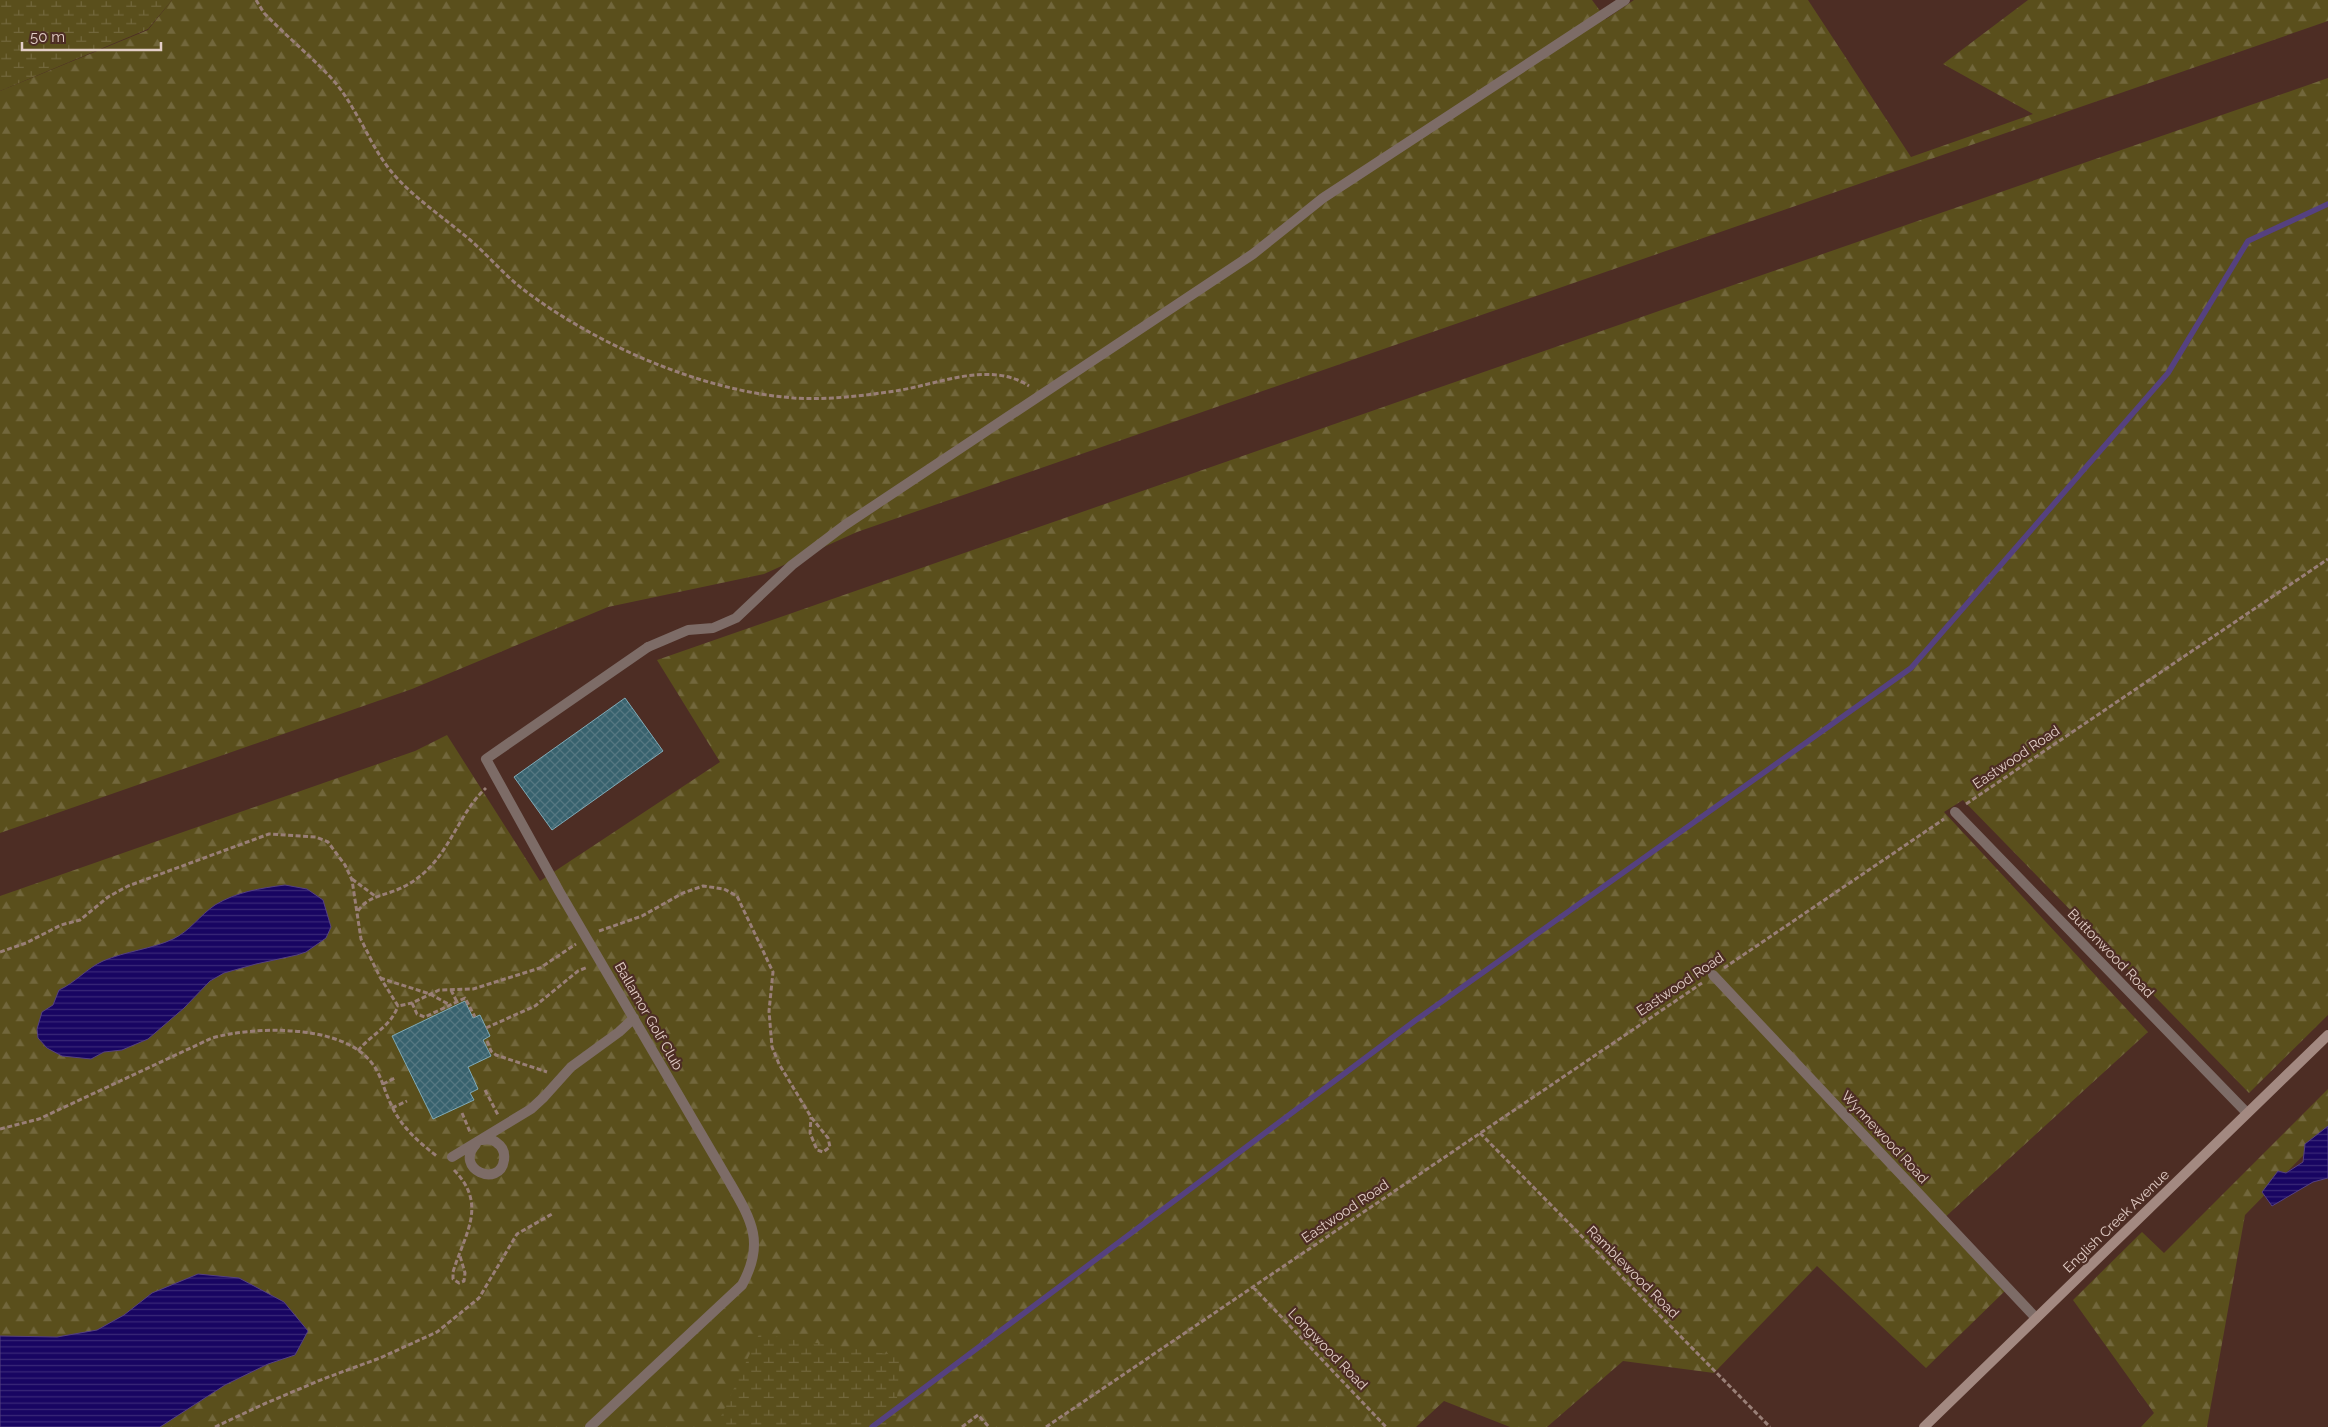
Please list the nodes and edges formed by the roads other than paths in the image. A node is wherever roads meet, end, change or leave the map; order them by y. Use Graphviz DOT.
graph roads {
  1 [pos="1625,0"];
  2 [pos="1955,812"];
  3 [pos="1713,975"];
  4 [pos="634,1018"];
  5 [pos="2328,1035"];
  6 [pos="2247,1113"];
  7 [pos="449,1162"];
  8 [pos="2036,1318"];
  9 [pos="590,1427"];
  10 [pos="1924,1427"];
  1 -- 4 [label="street, Ballamor Golf Club"];
  2 -- 6 [label="street, Buttonwood Road"];
  3 -- 8 [label="street, Wynnewood Road"];
  4 -- 7 [label="street"];
  4 -- 9 [label="street, Ballamor Golf Club"];
  5 -- 6 [label="main road, English Creek Avenue"];
  6 -- 8 [label="main road, English Creek Avenue"];
  8 -- 10 [label="main road, English Creek Avenue"];
}
